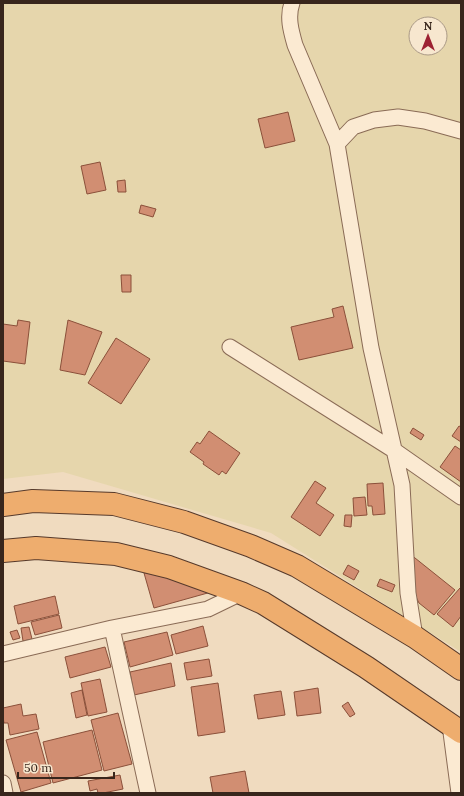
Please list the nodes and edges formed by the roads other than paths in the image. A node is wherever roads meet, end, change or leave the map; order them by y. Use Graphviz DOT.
graph roads {
  1 [pos="292,3"];
  2 [pos="461,131"];
  3 [pos="337,144"];
  4 [pos="230,347"];
  5 [pos="395,451"];
  6 [pos="461,497"];
  7 [pos="3,505"];
  8 [pos="3,551"];
  9 [pos="241,593"];
  10 [pos="112,628"];
  11 [pos="415,636"];
  12 [pos="3,654"];
  13 [pos="461,669"];
  14 [pos="456,729"];
  15 [pos="3,784"];
  16 [pos="5,793"];
  17 [pos="148,793"];
  18 [pos="459,793"];
  1 -- 3 [label="street"];
  2 -- 3 [label="street"];
  3 -- 5 [label="street"];
  4 -- 5 [label="street"];
  5 -- 6 [label="street"];
  5 -- 11 [label="street"];
  7 -- 11 [label="highway"];
  8 -- 9 [label="highway"];
  9 -- 10 [label="street"];
  9 -- 14 [label="highway"];
  10 -- 12 [label="street"];
  10 -- 17 [label="street"];
  11 -- 13 [label="highway"];
  14 -- 18 [label="street"];
  15 -- 16 [label="street"];
}
